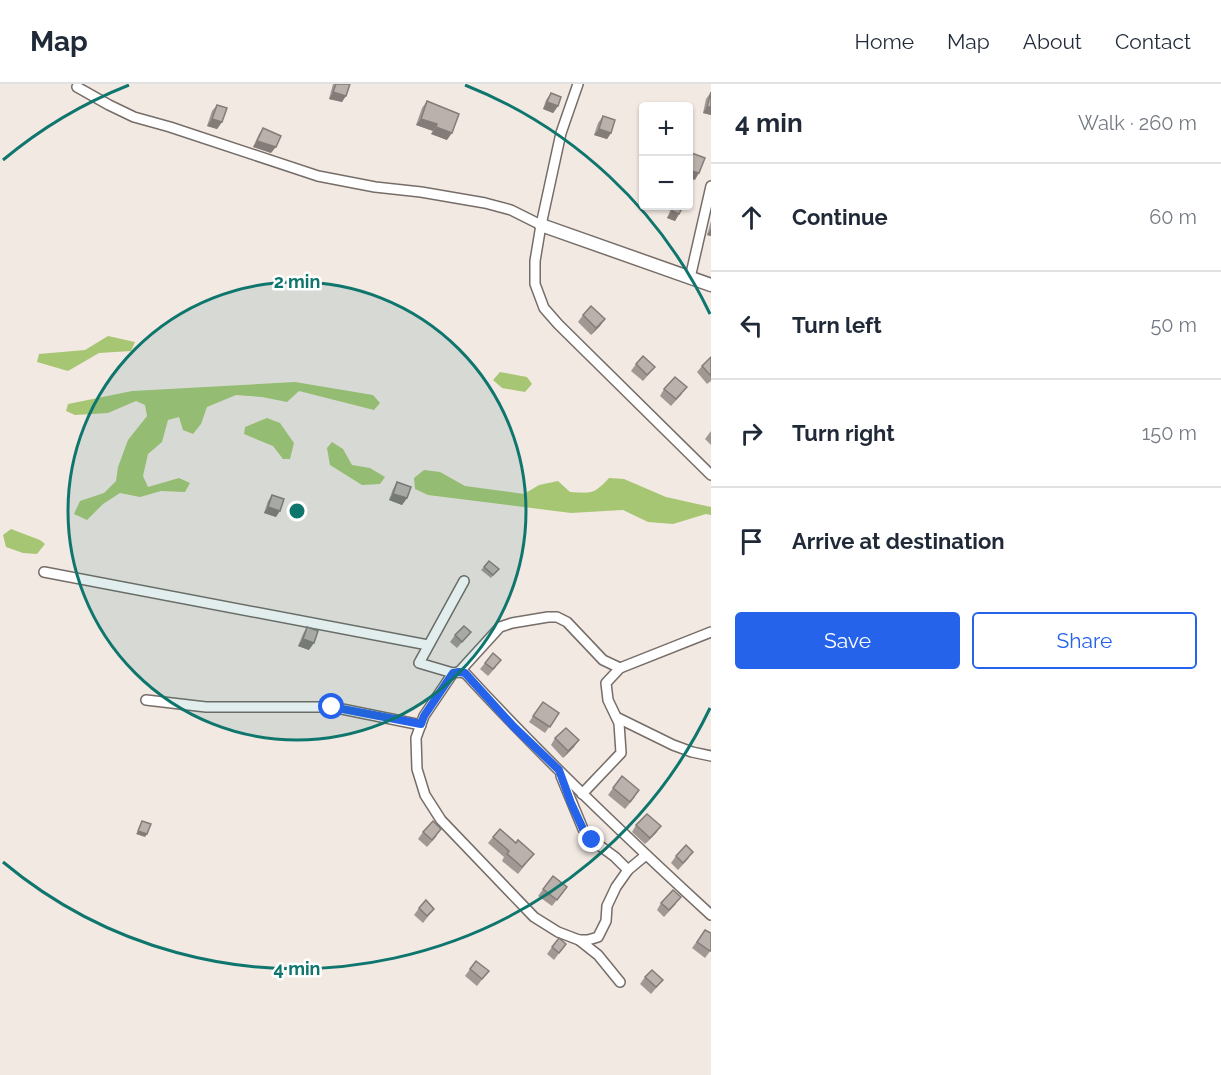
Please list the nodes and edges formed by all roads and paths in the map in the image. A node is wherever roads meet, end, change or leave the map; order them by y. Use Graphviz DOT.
graph roads {
  1 [pos="578,84"];
  2 [pos="77,87"];
  3 [pos="711,186"];
  4 [pos="541,225"];
  5 [pos="690,278"];
  6 [pos="711,285"];
  7 [pos="711,475"];
  8 [pos="44,572"];
  9 [pos="464,581"];
  10 [pos="711,632"];
  11 [pos="428,645"];
  12 [pos="620,668"];
  13 [pos="456,673"];
  14 [pos="146,700"];
  15 [pos="618,718"];
  16 [pos="421,724"];
  17 [pos="711,756"];
  18 [pos="559,770"];
  19 [pos="582,794"];
  20 [pos="569,798"];
  21 [pos="591,803"];
  22 [pos="646,855"];
  23 [pos="628,870"];
  24 [pos="711,915"];
  25 [pos="598,937"];
  26 [pos="579,940"];
  27 [pos="598,955"];
  28 [pos="620,982"];
  1 -- 4 [label="street"];
  2 -- 4 [label="street"];
  3 -- 5 [label="street"];
  4 -- 5 [label="street"];
  4 -- 7 [label="street"];
  5 -- 6 [label="street"];
  8 -- 11 [label="street"];
  9 -- 11 [label="street"];
  10 -- 12 [label="street"];
  11 -- 13 [label="street"];
  12 -- 13 [label="street"];
  12 -- 15 [label="street"];
  13 -- 16 [label="street"];
  13 -- 18 [label="street"];
  14 -- 16 [label="street"];
  15 -- 17 [label="street"];
  15 -- 19 [label="street"];
  16 -- 26 [label="street"];
  18 -- 19 [label="street"];
  18 -- 20 [label="street"];
  19 -- 21 [label="street"];
  20 -- 21 [label="street"];
  20 -- 23 [label="street"];
  21 -- 22 [label="street"];
  22 -- 23 [label="street"];
  22 -- 24 [label="street"];
  23 -- 25 [label="street"];
  25 -- 26 [label="street"];
  25 -- 27 [label="street"];
  26 -- 27 [label="street"];
  27 -- 28 [label="street"];
}
